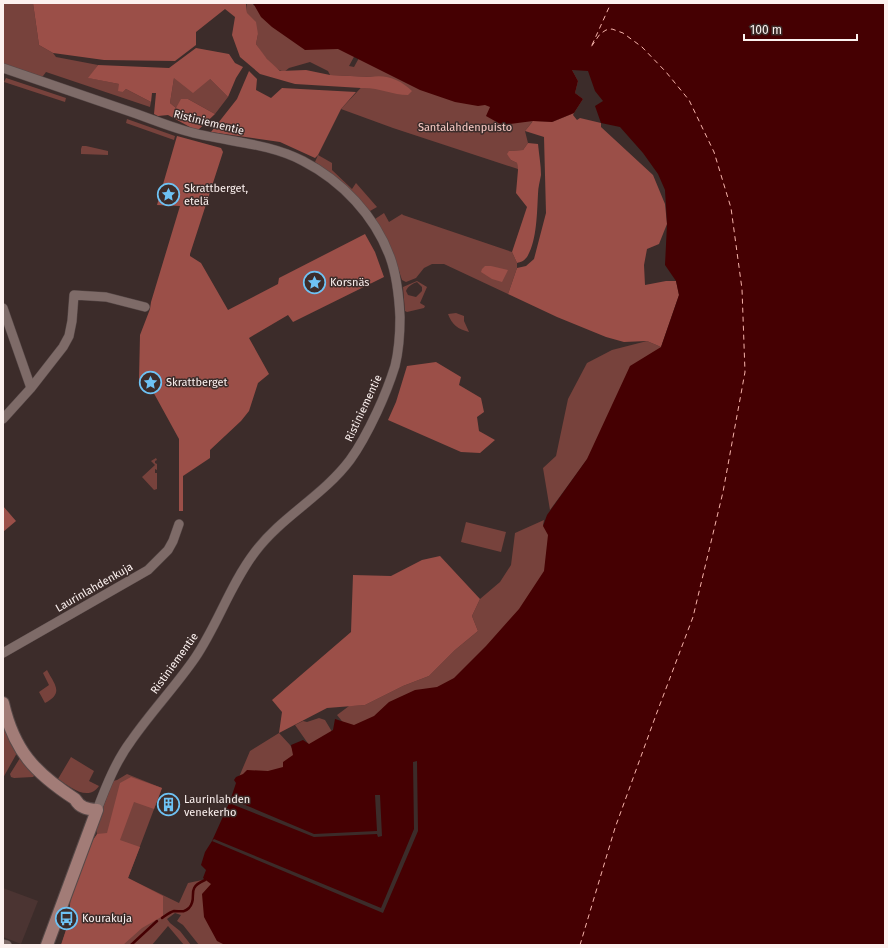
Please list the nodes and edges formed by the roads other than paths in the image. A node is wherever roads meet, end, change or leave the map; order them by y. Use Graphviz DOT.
graph roads {
  1 [pos="3,68"];
  2 [pos="145,306"];
  3 [pos="3,308"];
  4 [pos="31,388"];
  5 [pos="3,418"];
  6 [pos="179,524"];
  7 [pos="3,653"];
  8 [pos="3,703"];
  9 [pos="97,810"];
  10 [pos="3,944"];
  11 [pos="7,945"];
  12 [pos="47,945"];
  1 -- 9 [label="street, Ristiniementie"];
  2 -- 4 [label="street"];
  3 -- 4 [label="street"];
  4 -- 5 [label="street"];
  6 -- 7 [label="street, Laurinlahdenkuja"];
  8 -- 9 [label="street"];
  9 -- 12 [label="street"];
  10 -- 11 [label="street"];
}
